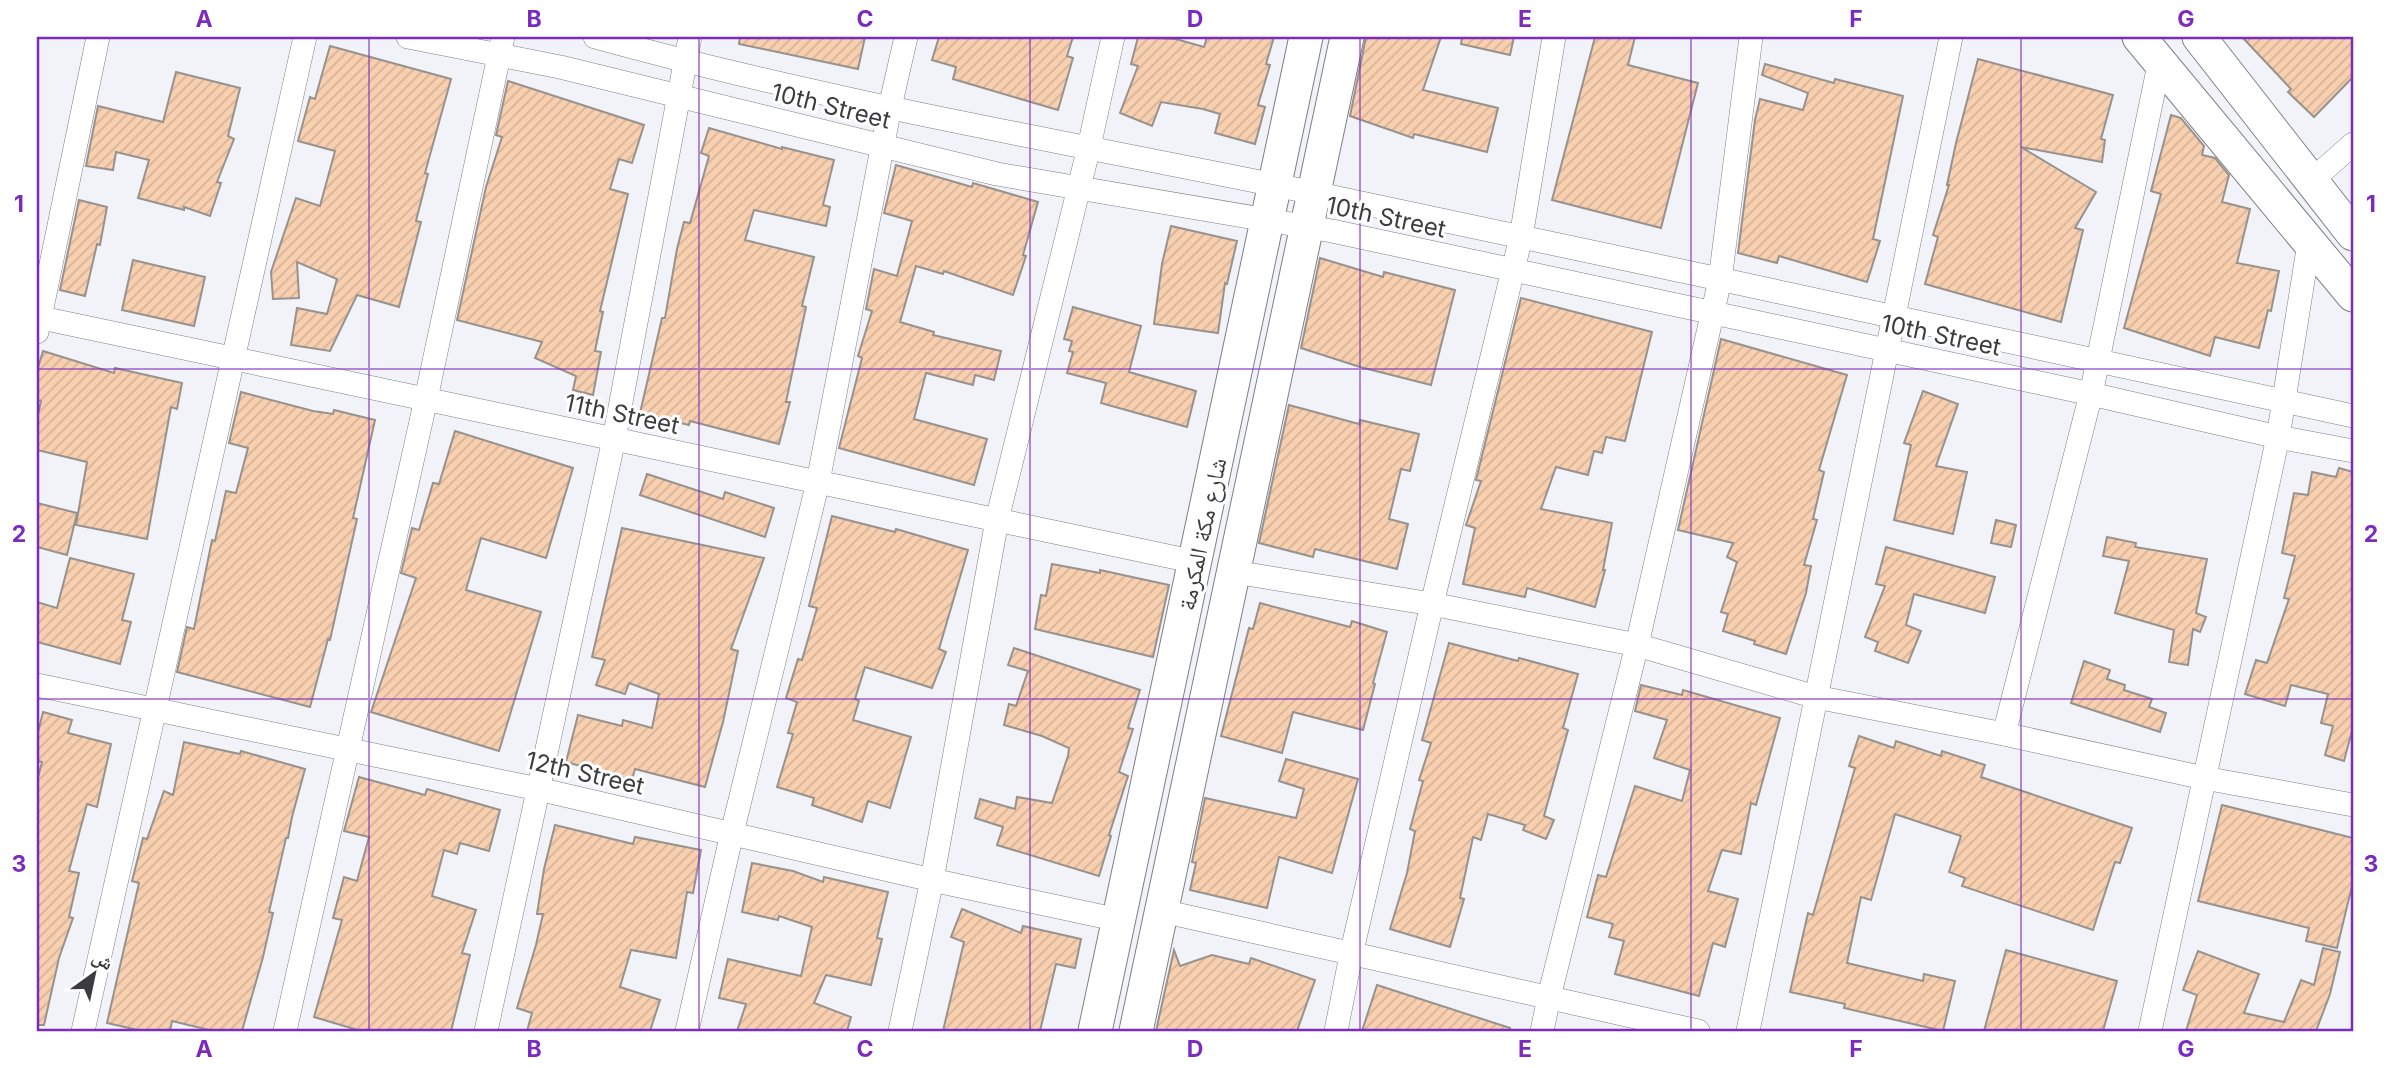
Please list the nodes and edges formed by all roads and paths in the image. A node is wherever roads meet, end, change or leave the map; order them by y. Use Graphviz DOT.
graph roads {
  1 [pos="98,37"];
  2 [pos="305,37"];
  3 [pos="408,37"];
  4 [pos="595,37"];
  5 [pos="690,37"];
  6 [pos="906,37"];
  7 [pos="1113,37"];
  8 [pos="1306,37"];
  9 [pos="1347,37"];
  10 [pos="1554,37"];
  11 [pos="1751,37"];
  12 [pos="1951,37"];
  13 [pos="2199,37"];
  14 [pos="501,46"];
  15 [pos="2149,49"];
  16 [pos="684,61"];
  17 [pos="678,96"];
  18 [pos="890,107"];
  19 [pos="2353,144"];
  20 [pos="882,146"];
  21 [pos="1089,147"];
  22 [pos="2311,181"];
  23 [pos="1273,186"];
  24 [pos="1079,188"];
  25 [pos="1312,192"];
  26 [pos="1266,220"];
  27 [pos="1306,227"];
  28 [pos="2353,234"];
  29 [pos="1521,237"];
  30 [pos="2309,243"];
  31 [pos="1513,270"];
  32 [pos="1720,280"];
  33 [pos="2353,295"];
  34 [pos="1712,313"];
  35 [pos="1894,317"];
  36 [pos="38,322"];
  37 [pos="1887,351"];
  38 [pos="235,359"];
  39 [pos="2099,361"];
  40 [pos="2091,394"];
  41 [pos="426,399"];
  42 [pos="2283,401"];
  43 [pos="2353,416"];
  44 [pos="2278,437"];
  45 [pos="614,439"];
  46 [pos="2353,451"];
  47 [pos="818,482"];
  48 [pos="997,520"];
  49 [pos="1196,562"];
  50 [pos="1234,572"];
  51 [pos="1432,604"];
  52 [pos="1637,646"];
  53 [pos="37,685"];
  54 [pos="1816,698"];
  55 [pos="153,708"];
  56 [pos="2004,734"];
  57 [pos="348,748"];
  58 [pos="2204,778"];
  59 [pos="538,789"];
  60 [pos="2353,805"];
  61 [pos="732,833"];
  62 [pos="932,880"];
  63 [pos="1162,911"];
  64 [pos="1119,920"];
  65 [pos="1351,955"];
  66 [pos="1549,997"];
  67 [pos="83,1031"];
  68 [pos="285,1031"];
  69 [pos="485,1031"];
  70 [pos="687,1031"];
  71 [pos="900,1031"];
  72 [pos="1095,1031"];
  73 [pos="1136,1031"];
  74 [pos="1336,1031"];
  75 [pos="1542,1031"];
  76 [pos="1698,1031"];
  77 [pos="1748,1031"];
  78 [pos="2150,1031"];
  1 -- 36 [label="street"];
  2 -- 38 [label="street"];
  3 -- 14 [label="street, 10th Street"];
  4 -- 16 [label="street, 10th Street"];
  5 -- 16 [label="street"];
  6 -- 18 [label="street"];
  7 -- 21 [label="street"];
  8 -- 23 [label="main road, شارع مكة المكرمة"];
  9 -- 25 [label="main road, شارع مكة المكرمة"];
  10 -- 29 [label="street"];
  11 -- 32 [label="street"];
  12 -- 35 [label="street"];
  13 -- 22 [label="main road"];
  14 -- 17 [label="street, 10th Street"];
  14 -- 41 [label="street"];
  15 -- 30 [label="main road"];
  15 -- 39 [label="street"];
  16 -- 17 [label="street"];
  16 -- 18 [label="street, 10th Street"];
  17 -- 20 [label="street, 10th Street"];
  17 -- 45 [label="street"];
  18 -- 20 [label="street"];
  18 -- 21 [label="street, 10th Street"];
  19 -- 22 [label="street"];
  20 -- 24 [label="street, 10th Street"];
  20 -- 47 [label="street"];
  21 -- 23 [label="street, 10th Street"];
  21 -- 24 [label="street"];
  22 -- 28 [label="main road"];
  23 -- 25 [label="street, 10th Street"];
  23 -- 26 [label="main road, شارع مكة المكرمة"];
  24 -- 26 [label="street, 10th Street"];
  24 -- 48 [label="street"];
  25 -- 27 [label="main road, شارع مكة المكرمة"];
  25 -- 29 [label="street, 10th Street"];
  26 -- 27 [label="street, 10th Street"];
  26 -- 49 [label="main road, شارع مكة المكرمة"];
  27 -- 31 [label="street, 10th Street"];
  27 -- 50 [label="main road, شارع مكة المكرمة"];
  29 -- 31 [label="street"];
  29 -- 32 [label="street, 10th Street"];
  30 -- 33 [label="main road"];
  30 -- 42 [label="street"];
  31 -- 34 [label="street, 10th Street"];
  31 -- 51 [label="street"];
  32 -- 34 [label="street"];
  32 -- 35 [label="street, 10th Street"];
  34 -- 37 [label="street, 10th Street"];
  34 -- 52 [label="street"];
  35 -- 37 [label="street"];
  35 -- 39 [label="street, 10th Street"];
  36 -- 38 [label="street, 11th Street"];
  37 -- 40 [label="street, 10th Street"];
  37 -- 54 [label="street"];
  38 -- 41 [label="street, 11th Street"];
  38 -- 55 [label="street"];
  39 -- 40 [label="street"];
  39 -- 42 [label="street, 10th Street"];
  40 -- 44 [label="street, 10th Street"];
  40 -- 56 [label="street"];
  41 -- 45 [label="street, 11th Street"];
  41 -- 57 [label="street"];
  42 -- 43 [label="street, 10th Street"];
  42 -- 44 [label="street"];
  44 -- 46 [label="street, 10th Street"];
  44 -- 58 [label="street"];
  45 -- 47 [label="street, 11th Street"];
  45 -- 59 [label="street"];
  47 -- 48 [label="street, 11th Street"];
  47 -- 61 [label="street"];
  48 -- 49 [label="street, 11th Street"];
  48 -- 62 [label="street"];
  49 -- 64 [label="main road, شارع مكة المكرمة"];
  50 -- 51 [label="street"];
  50 -- 63 [label="main road, شارع مكة المكرمة"];
  51 -- 52 [label="street"];
  51 -- 65 [label="street"];
  52 -- 54 [label="street"];
  52 -- 66 [label="street"];
  53 -- 55 [label="street, 12th Street"];
  54 -- 56 [label="street"];
  54 -- 77 [label="street"];
  55 -- 57 [label="street, 12th Street"];
  55 -- 67 [label="street"];
  56 -- 58 [label="street"];
  57 -- 59 [label="street, 12th Street"];
  57 -- 68 [label="street"];
  58 -- 60 [label="street"];
  58 -- 78 [label="street"];
  59 -- 61 [label="street, 12th Street"];
  59 -- 69 [label="street"];
  61 -- 62 [label="street, 12th Street"];
  61 -- 70 [label="street"];
  62 -- 64 [label="street, 12th Street"];
  62 -- 71 [label="street"];
  63 -- 65 [label="street"];
  63 -- 73 [label="main road, شارع مكة المكرمة"];
  64 -- 72 [label="main road, شارع مكة المكرمة"];
  65 -- 66 [label="street"];
  65 -- 74 [label="street"];
  66 -- 75 [label="street"];
  66 -- 76 [label="street"];
}
